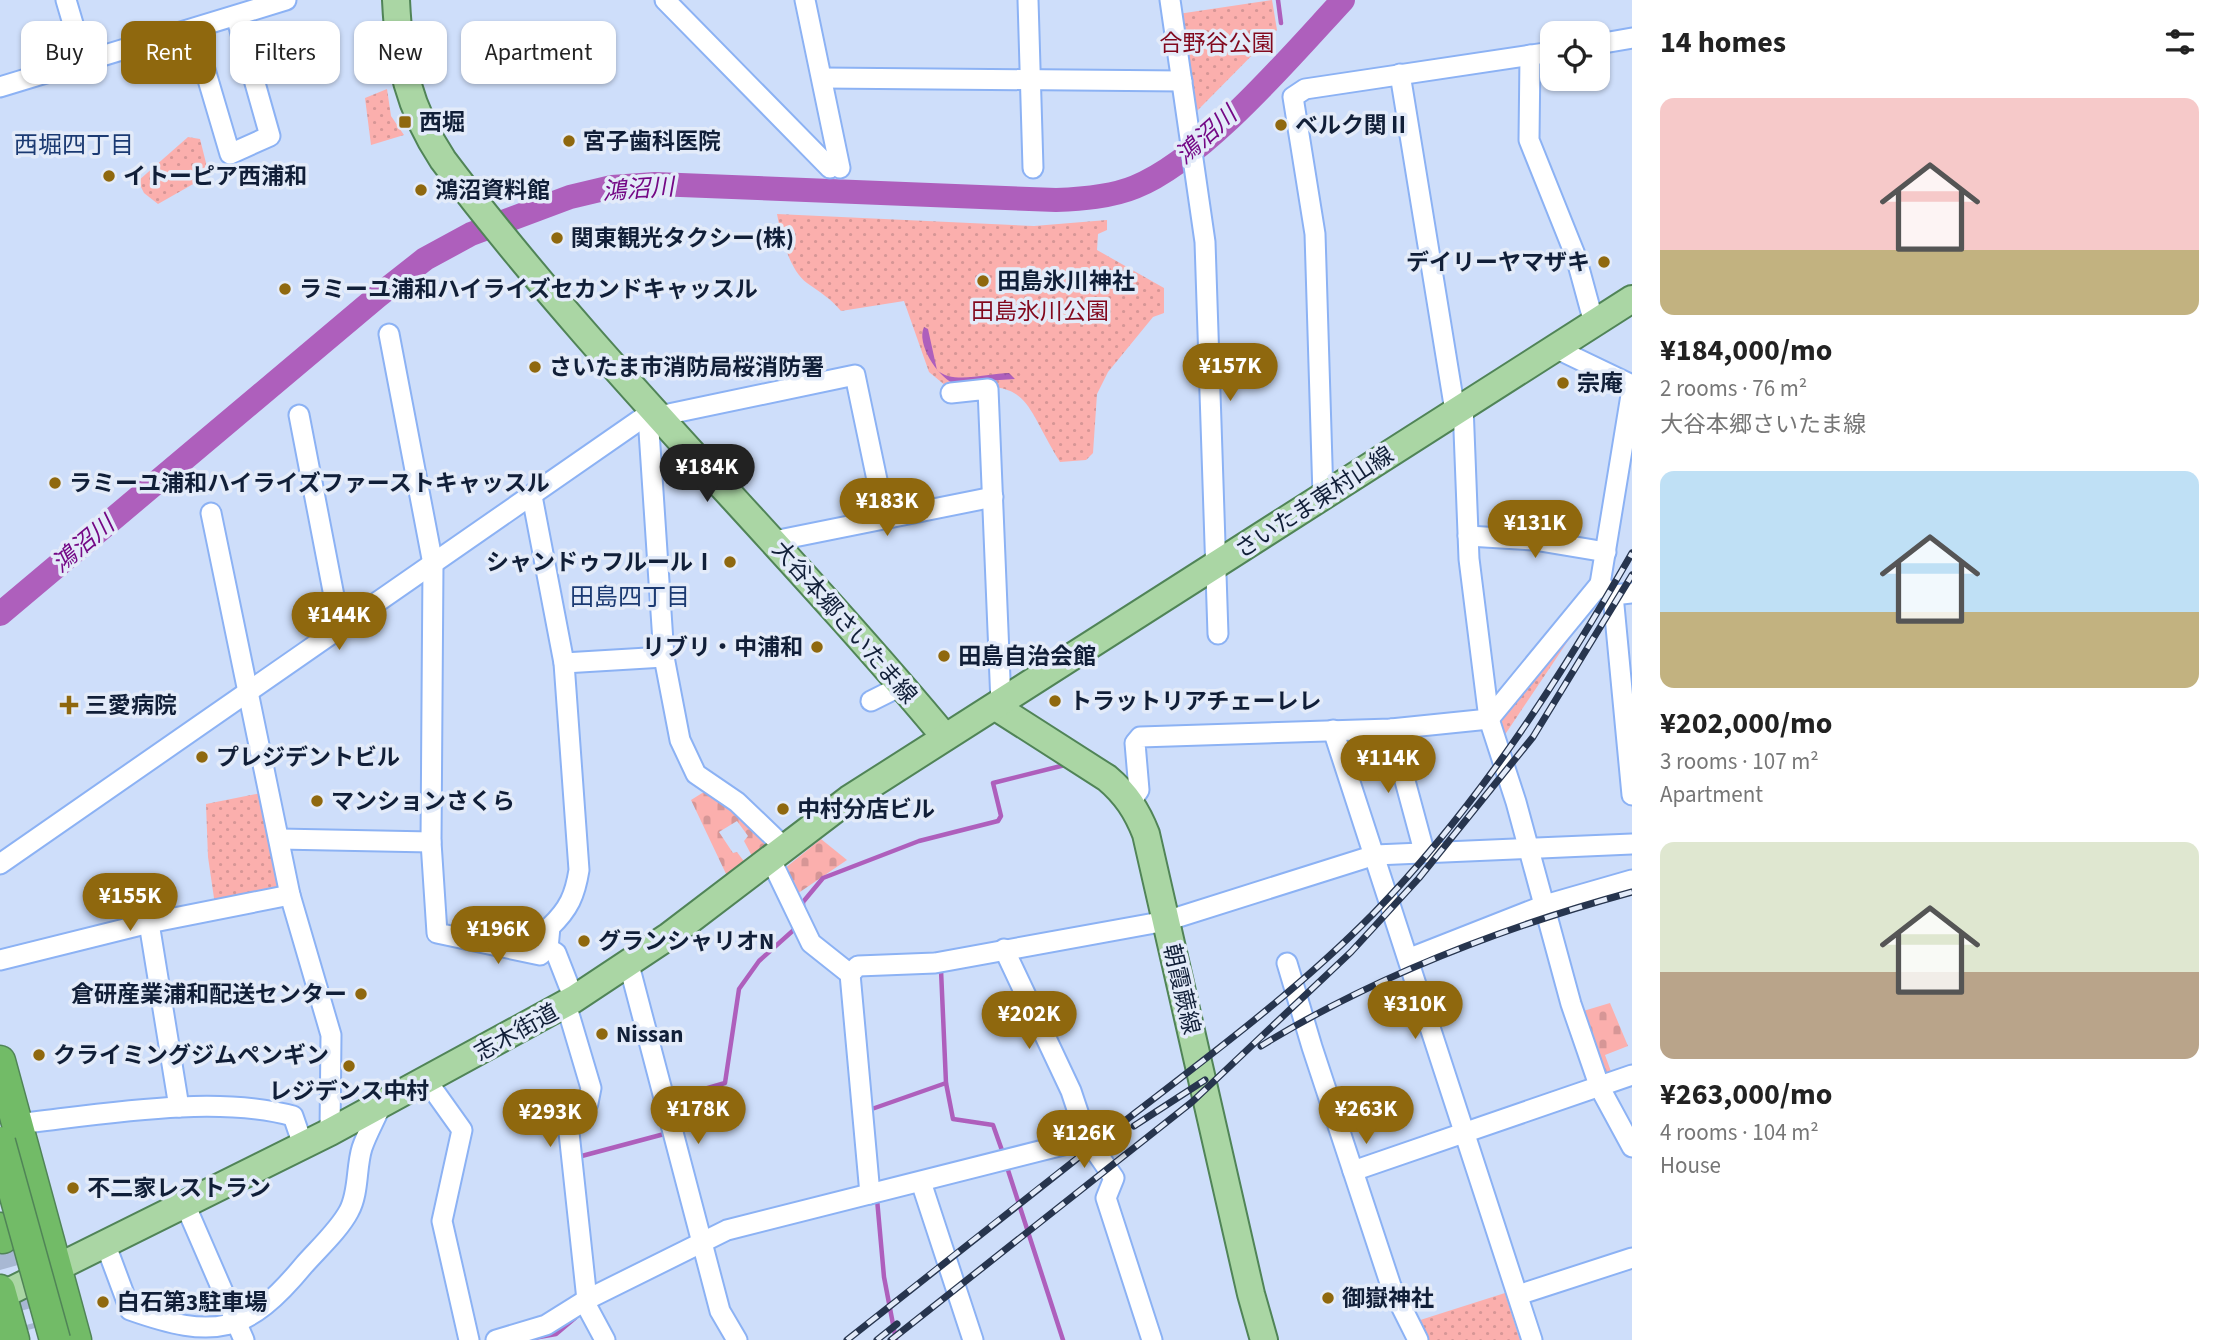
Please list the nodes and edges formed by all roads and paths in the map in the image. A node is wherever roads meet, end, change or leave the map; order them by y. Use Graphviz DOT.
graph roads {
  1 [pos="66,0"];
  2 [pos="396,0"];
  3 [pos="665,0"];
  4 [pos="805,0"];
  5 [pos="1028,0"];
  6 [pos="1170,0"];
  7 [pos="283,1"];
  8 [pos="236,16"];
  9 [pos="72,21"];
  10 [pos="216,22"];
  11 [pos="1632,38"];
  12 [pos="1610,42"];
  13 [pos="1540,54"];
  14 [pos="1530,55"];
  15 [pos="1400,74"];
  16 [pos="823,78"];
  17 [pos="21,80"];
  18 [pos="1030,80"];
  19 [pos="1182,81"];
  20 [pos="209,84"];
  21 [pos="0,87"];
  22 [pos="1033,169"];
  23 [pos="1632,299"];
  24 [pos="1594,323"];
  25 [pos="388,334"];
  26 [pos="1555,348"];
  27 [pos="1632,387"];
  28 [pos="951,393"];
  29 [pos="1459,408"];
  30 [pos="654,414"];
  31 [pos="299,415"];
  32 [pos="532,496"];
  33 [pos="1323,496"];
  34 [pos="993,497"];
  35 [pos="211,513"];
  36 [pos="885,518"];
  37 [pos="1468,536"];
  38 [pos="774,541"];
  39 [pos="1606,552"];
  40 [pos="433,564"];
  41 [pos="1216,565"];
  42 [pos="1615,591"];
  43 [pos="340,627"];
  44 [pos="1218,634"];
  45 [pos="664,657"];
  46 [pos="564,663"];
  47 [pos="901,686"];
  48 [pos="246,692"];
  49 [pos="871,701"];
  50 [pos="998,705"];
  51 [pos="1489,719"];
  52 [pos="1391,729"];
  53 [pos="1333,730"];
  54 [pos="945,737"];
  55 [pos="1632,795"];
  56 [pos="1131,802"];
  57 [pos="279,839"];
  58 [pos="431,842"];
  59 [pos="1632,844"];
  60 [pos="1529,849"];
  61 [pos="1424,851"];
  62 [pos="777,852"];
  63 [pos="1375,855"];
  64 [pos="0,864"];
  65 [pos="1632,880"];
  66 [pos="290,895"];
  67 [pos="1545,905"];
  68 [pos="1166,920"];
  69 [pos="149,923"];
  70 [pos="548,948"];
  71 [pos="1004,949"];
  72 [pos="1410,958"];
  73 [pos="0,960"];
  74 [pos="1287,963"];
  75 [pos="629,965"];
  76 [pos="850,974"];
  77 [pos="570,1001"];
  78 [pos="0,1061"];
  79 [pos="1632,1075"];
  80 [pos="427,1081"];
  81 [pos="1600,1088"];
  82 [pos="382,1103"];
  83 [pos="179,1107"];
  84 [pos="5,1129"];
  85 [pos="330,1132"];
  86 [pos="1465,1132"];
  87 [pos="1087,1139"];
  88 [pos="303,1145"];
  89 [pos="1632,1147"];
  90 [pos="1353,1171"];
  91 [pos="921,1182"];
  92 [pos="870,1194"];
  93 [pos="184,1202"];
  94 [pos="0,1208"];
  95 [pos="10,1231"];
  96 [pos="105,1243"];
  97 [pos="703,1243"];
  98 [pos="1632,1258"];
  99 [pos="55,1268"];
  100 [pos="1,1294"];
  101 [pos="1518,1295"];
  102 [pos="585,1301"];
  103 [pos="241,1333"];
  104 [pos="45,1336"];
  105 [pos="469,1340"];
  106 [pos="496,1340"];
  107 [pos="605,1340"];
  108 [pos="737,1340"];
  109 [pos="973,1340"];
  110 [pos="1152,1340"];
  111 [pos="1264,1340"];
  112 [pos="1418,1340"];
  113 [pos="1532,1340"];
  1 -- 9 [label="street"];
  2 -- 30 [label="main road, 大谷本郷さいたま線"];
  3 -- 16 [label="street"];
  4 -- 16 [label="street"];
  5 -- 18 [label="street"];
  6 -- 19 [label="street"];
  7 -- 8 [label="street"];
  8 -- 10 [label="street"];
  8 -- 20 [label="street"];
  11 -- 12 [label="street"];
  13 -- 14 [label="street"];
  14 -- 15 [label="street"];
  14 -- 24 [label="street"];
  15 -- 29 [label="street"];
  15 -- 33 [label="street"];
  16 -- 18 [label="street"];
  17 -- 21 [label="street"];
  18 -- 19 [label="street"];
  18 -- 22 [label="street"];
  19 -- 41 [label="street"];
  23 -- 24 [label="main road, さいたま東村山線"];
  24 -- 26 [label="main road, さいたま東村山線"];
  25 -- 40 [label="street"];
  26 -- 27 [label="street"];
  26 -- 29 [label="main road, さいたま東村山線"];
  27 -- 39 [label="street"];
  28 -- 34 [label="street"];
  29 -- 33 [label="main road, さいたま東村山線"];
  29 -- 37 [label="street"];
  30 -- 32 [label="street"];
  30 -- 36 [label="street"];
  30 -- 38 [label="main road, 大谷本郷さいたま線"];
  30 -- 45 [label="street"];
  31 -- 43 [label="street"];
  32 -- 40 [label="street"];
  32 -- 46 [label="street"];
  33 -- 41 [label="main road, さいたま東村山線"];
  34 -- 36 [label="street"];
  34 -- 50 [label="street"];
  35 -- 48 [label="street"];
  36 -- 38 [label="street"];
  37 -- 39 [label="street"];
  37 -- 51 [label="street"];
  38 -- 47 [label="main road, 大谷本郷さいたま線"];
  39 -- 42 [label="street"];
  40 -- 43 [label="street"];
  40 -- 58 [label="street"];
  41 -- 44 [label="street"];
  41 -- 50 [label="main road, さいたま東村山線"];
  42 -- 51 [label="street"];
  42 -- 55 [label="street"];
  43 -- 48 [label="street"];
  45 -- 46 [label="street"];
  45 -- 62 [label="street"];
  46 -- 70 [label="street"];
  47 -- 49 [label="street"];
  47 -- 54 [label="main road, 大谷本郷さいたま線"];
  48 -- 57 [label="street"];
  48 -- 64 [label="street"];
  50 -- 54 [label="main road, 志木街道"];
  50 -- 56 [label="main road, 朝霞蕨線"];
  51 -- 52 [label="street"];
  51 -- 60 [label="street"];
  52 -- 53 [label="street"];
  52 -- 61 [label="street"];
  53 -- 56 [label="street"];
  53 -- 63 [label="street"];
  54 -- 62 [label="main road, 志木街道"];
  56 -- 68 [label="main road, 朝霞蕨線"];
  57 -- 58 [label="street"];
  57 -- 66 [label="street"];
  58 -- 70 [label="street"];
  59 -- 60 [label="street"];
  60 -- 61 [label="street"];
  60 -- 67 [label="street"];
  61 -- 63 [label="street"];
  62 -- 75 [label="main road, 志木街道"];
  62 -- 76 [label="street"];
  63 -- 68 [label="street"];
  63 -- 72 [label="street"];
  65 -- 67 [label="street"];
  66 -- 69 [label="street"];
  66 -- 85 [label="street"];
  67 -- 72 [label="street"];
  67 -- 81 [label="street"];
  68 -- 71 [label="street"];
  68 -- 111 [label="main road, 朝霞蕨線"];
  69 -- 73 [label="street"];
  69 -- 83 [label="street"];
  70 -- 77 [label="street"];
  71 -- 76 [label="street"];
  71 -- 87 [label="street"];
  72 -- 86 [label="street"];
  74 -- 90 [label="street"];
  75 -- 77 [label="main road, 志木街道"];
  75 -- 97 [label="street"];
  76 -- 92 [label="street"];
  77 -- 80 [label="main road, 志木街道"];
  77 -- 102 [label="street"];
  78 -- 84 [label="highway"];
  79 -- 81 [label="street"];
  80 -- 82 [label="main road, 志木街道"];
  80 -- 105 [label="street"];
  81 -- 86 [label="street"];
  81 -- 89 [label="street"];
  82 -- 85 [label="main road, 志木街道"];
  82 -- 103 [label="street"];
  83 -- 84 [label="street"];
  83 -- 88 [label="street"];
  84 -- 95 [label="highway"];
  84 -- 99 [label="highway"];
  84 -- 104 [label="highway, bridge"];
  85 -- 88 [label="main road, 志木街道"];
  86 -- 90 [label="street"];
  86 -- 101 [label="street"];
  87 -- 91 [label="street"];
  87 -- 110 [label="street"];
  88 -- 93 [label="main road, 志木街道"];
  90 -- 112 [label="street"];
  91 -- 92 [label="street"];
  91 -- 109 [label="street"];
  92 -- 97 [label="street"];
  93 -- 96 [label="main road, 志木街道"];
  93 -- 103 [label="street"];
  94 -- 104 [label="highway"];
  96 -- 99 [label="main road, 志木街道"];
  96 -- 103 [label="street"];
  97 -- 102 [label="street"];
  97 -- 108 [label="street"];
  98 -- 101 [label="street"];
  99 -- 100 [label="main road, 志木街道"];
  99 -- 104 [label="highway"];
  100 -- 104 [label="highway"];
  101 -- 113 [label="street"];
  102 -- 106 [label="street"];
  102 -- 107 [label="street"];
}
